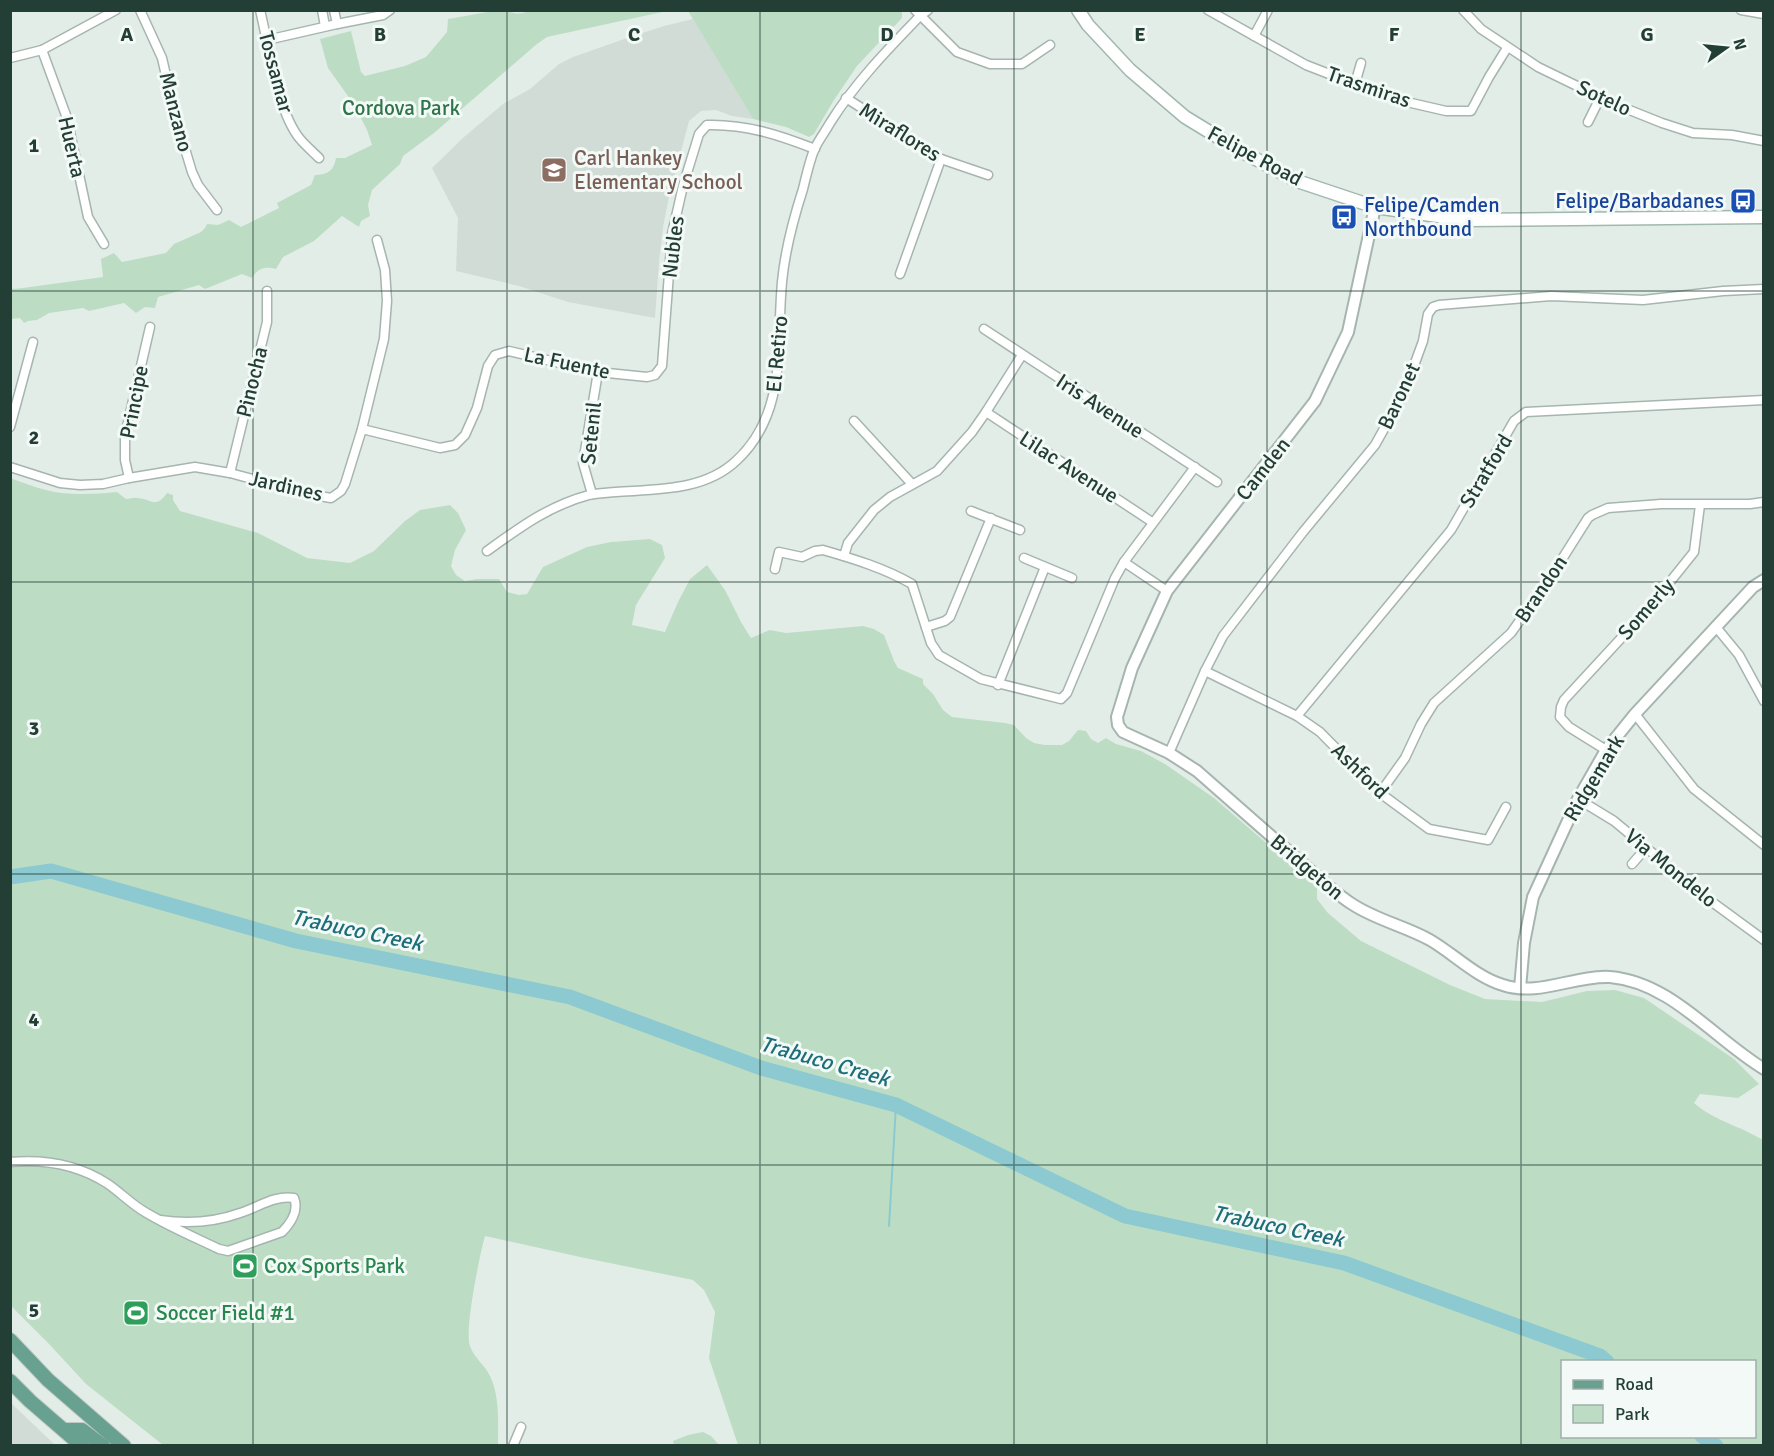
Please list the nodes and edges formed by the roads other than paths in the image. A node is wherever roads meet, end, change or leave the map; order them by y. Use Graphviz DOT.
graph roads {
  1 [pos="116,10"];
  2 [pos="140,10"];
  3 [pos="260,10"];
  4 [pos="322,10"];
  5 [pos="334,10"];
  6 [pos="390,10"];
  7 [pos="928,10"];
  8 [pos="1078,10"];
  9 [pos="1208,10"];
  10 [pos="1268,10"];
  11 [pos="1463,10"];
  12 [pos="1742,10"];
  13 [pos="918,13"];
  14 [pos="1764,14"];
  15 [pos="337,24"];
  16 [pos="325,27"];
  17 [pos="1254,36"];
  18 [pos="267,40"];
  19 [pos="1050,45"];
  20 [pos="1507,48"];
  21 [pos="42,50"];
  22 [pos="10,58"];
  23 [pos="1362,63"];
  24 [pos="1355,84"];
  25 [pos="846,98"];
  26 [pos="1600,98"];
  27 [pos="1588,122"];
  28 [pos="1764,141"];
  29 [pos="815,149"];
  30 [pos="319,158"];
  31 [pos="941,159"];
  32 [pos="988,175"];
  33 [pos="1375,207"];
  34 [pos="217,210"];
  35 [pos="1764,217"];
  36 [pos="377,240"];
  37 [pos="104,244"];
  38 [pos="900,274"];
  39 [pos="1764,289"];
  40 [pos="267,291"];
  41 [pos="150,327"];
  42 [pos="984,329"];
  43 [pos="33,342"];
  44 [pos="1022,355"];
  45 [pos="598,372"];
  46 [pos="655,375"];
  47 [pos="15,397"];
  48 [pos="1764,400"];
  49 [pos="986,412"];
  50 [pos="854,421"];
  51 [pos="10,427"];
  52 [pos="362,429"];
  53 [pos="10,467"];
  54 [pos="1195,467"];
  55 [pos="230,473"];
  56 [pos="129,478"];
  57 [pos="1217,482"];
  58 [pos="912,484"];
  59 [pos="592,494"];
  60 [pos="1764,502"];
  61 [pos="1700,505"];
  62 [pos="971,511"];
  63 [pos="991,519"];
  64 [pos="1152,522"];
  65 [pos="1020,530"];
  66 [pos="487,551"];
  67 [pos="844,556"];
  68 [pos="1024,558"];
  69 [pos="1124,562"];
  70 [pos="1045,567"];
  71 [pos="775,569"];
  72 [pos="1072,578"];
  73 [pos="1764,580"];
  74 [pos="1167,591"];
  75 [pos="927,627"];
  76 [pos="1716,627"];
  77 [pos="1205,671"];
  78 [pos="998,684"];
  79 [pos="1764,701"];
  80 [pos="1635,714"];
  81 [pos="1297,716"];
  82 [pos="1117,717"];
  83 [pos="1606,750"];
  84 [pos="1169,753"];
  85 [pos="1380,793"];
  86 [pos="1578,799"];
  87 [pos="1506,807"];
  88 [pos="1764,845"];
  89 [pos="1646,848"];
  90 [pos="1632,864"];
  91 [pos="1764,940"];
  92 [pos="1520,988"];
  93 [pos="1764,1069"];
  94 [pos="10,1162"];
  95 [pos="160,1220"];
  96 [pos="10,1340"];
  97 [pos="10,1380"];
  98 [pos="521,1427"];
  99 [pos="64,1430"];
  100 [pos="82,1446"];
  101 [pos="103,1446"];
  102 [pos="124,1446"];
  103 [pos="513,1446"];
  1 -- 21 [label="street"];
  2 -- 34 [label="street, Manzano"];
  3 -- 18 [label="street, Tossamar"];
  4 -- 16 [label="street"];
  5 -- 15 [label="street"];
  6 -- 15 [label="street"];
  7 -- 13 [label="street, El Retiro"];
  8 -- 33 [label="main road, Felipe Road"];
  9 -- 17 [label="street, Trasmiras"];
  10 -- 17 [label="street"];
  11 -- 20 [label="street, Sotelo"];
  12 -- 14 [label="street"];
  13 -- 19 [label="street"];
  13 -- 25 [label="street, El Retiro"];
  15 -- 16 [label="street"];
  16 -- 18 [label="street"];
  17 -- 24 [label="street, Trasmiras"];
  18 -- 30 [label="street, Tossamar"];
  20 -- 24 [label="street, Trasmiras"];
  20 -- 26 [label="street, Sotelo"];
  21 -- 22 [label="street"];
  21 -- 37 [label="street, Huerta"];
  23 -- 24 [label="street"];
  25 -- 29 [label="street, El Retiro"];
  25 -- 31 [label="street, Miraflores"];
  26 -- 27 [label="street"];
  26 -- 28 [label="street, Sotelo"];
  29 -- 46 [label="street, Nubles"];
  29 -- 59 [label="street, El Retiro"];
  31 -- 32 [label="street, Miraflores"];
  31 -- 38 [label="street"];
  33 -- 35 [label="main road, Felipe Road"];
  33 -- 74 [label="street, Camden"];
  36 -- 52 [label="street, Jardines"];
  39 -- 77 [label="street, Baronet"];
  40 -- 55 [label="street, Pinocha"];
  41 -- 56 [label="street, Principe"];
  42 -- 44 [label="street, Iris Avenue"];
  43 -- 47 [label="street"];
  44 -- 49 [label="street"];
  44 -- 54 [label="street, Iris Avenue"];
  45 -- 46 [label="street, La Fuente"];
  45 -- 52 [label="street, La Fuente"];
  45 -- 59 [label="street, Setenil"];
  47 -- 51 [label="street"];
  48 -- 81 [label="street, Stratford"];
  49 -- 58 [label="street"];
  49 -- 64 [label="street, Lilac Avenue"];
  50 -- 58 [label="street"];
  52 -- 55 [label="street, Jardines"];
  53 -- 56 [label="street, Jardines"];
  54 -- 57 [label="street, Iris Avenue"];
  54 -- 64 [label="street"];
  55 -- 56 [label="street, Jardines"];
  58 -- 67 [label="street"];
  59 -- 66 [label="street, El Retiro"];
  60 -- 61 [label="street, Brandon"];
  61 -- 83 [label="street, Somerly"];
  61 -- 85 [label="street, Brandon"];
  62 -- 63 [label="street"];
  63 -- 65 [label="street"];
  63 -- 75 [label="street"];
  64 -- 69 [label="street"];
  67 -- 71 [label="street"];
  67 -- 75 [label="street"];
  68 -- 70 [label="street"];
  69 -- 74 [label="street"];
  69 -- 78 [label="street"];
  70 -- 72 [label="street"];
  70 -- 78 [label="street"];
  73 -- 76 [label="street, Ridgemark"];
  74 -- 82 [label="street, Camden"];
  75 -- 78 [label="street"];
  76 -- 79 [label="street"];
  76 -- 80 [label="street, Ridgemark"];
  77 -- 81 [label="street, Ashford"];
  77 -- 84 [label="street, Baronet"];
  80 -- 83 [label="street, Ridgemark"];
  80 -- 88 [label="street"];
  81 -- 85 [label="street, Ashford"];
  82 -- 84 [label="street, Bridgeton"];
  83 -- 86 [label="street, Ridgemark"];
  84 -- 92 [label="street, Bridgeton"];
  85 -- 87 [label="street, Ashford"];
  86 -- 89 [label="street, Via Mondelo"];
  86 -- 92 [label="street, Ridgemark"];
  89 -- 90 [label="street"];
  89 -- 91 [label="street, Via Mondelo"];
  92 -- 93 [label="street"];
  94 -- 95 [label="street"];
  95 -- 95 [label="street"];
  96 -- 102 [label="main road"];
  97 -- 99 [label="main road"];
  98 -- 103 [label="street"];
  99 -- 100 [label="main road"];
  99 -- 101 [label="main road"];
}
